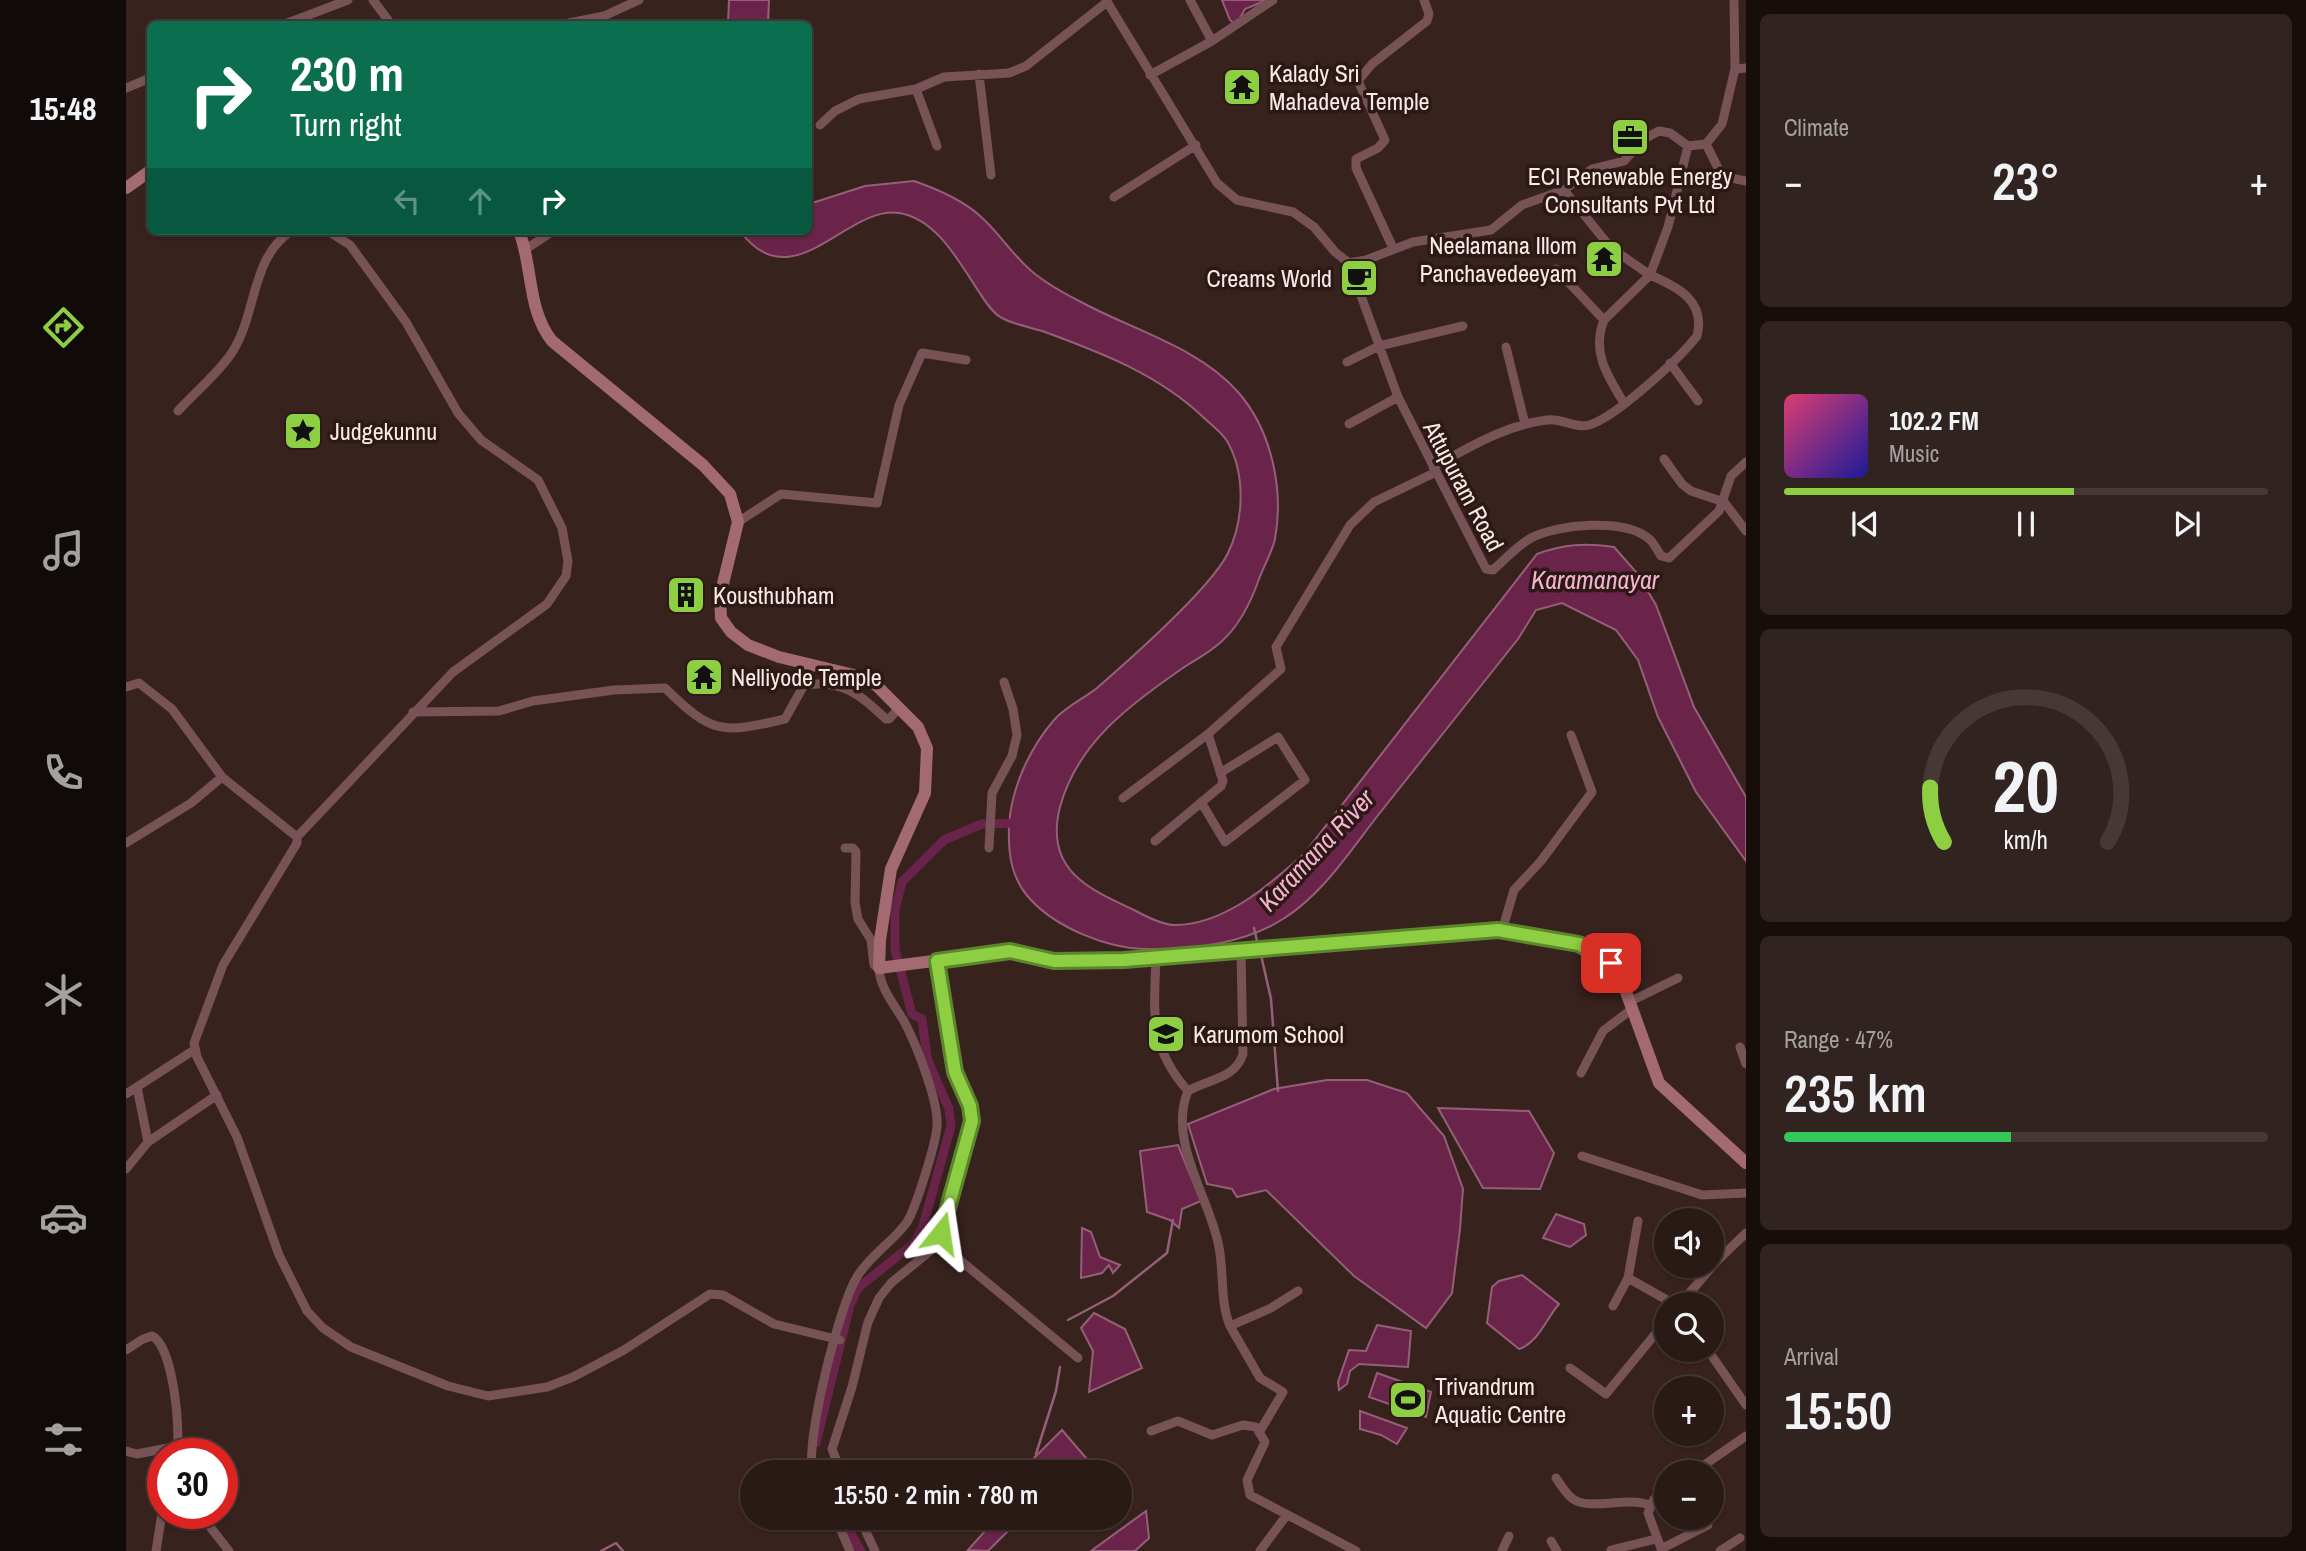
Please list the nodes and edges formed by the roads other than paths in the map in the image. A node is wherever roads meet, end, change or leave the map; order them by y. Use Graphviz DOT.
graph roads {
  1 [pos="348,0"];
  2 [pos="373,0"];
  3 [pos="639,0"];
  4 [pos="1190,0"];
  5 [pos="1273,0"];
  6 [pos="1424,0"];
  7 [pos="1734,0"];
  8 [pos="1107,1"];
  9 [pos="293,21"];
  10 [pos="389,21"];
  11 [pos="579,21"];
  12 [pos="1212,41"];
  13 [pos="1746,68"];
  14 [pos="1735,69"];
  15 [pos="979,74"];
  16 [pos="1150,75"];
  17 [pos="147,79"];
  18 [pos="126,88"];
  19 [pos="916,89"];
  20 [pos="820,125"];
  21 [pos="1706,144"];
  22 [pos="1196,145"];
  23 [pos="937,146"];
  24 [pos="1688,146"];
  25 [pos="147,173"];
  26 [pos="991,175"];
  27 [pos="1746,181"];
  28 [pos="126,188"];
  29 [pos="1564,190"];
  30 [pos="1114,197"];
  31 [pos="285,235"];
  32 [pos="334,235"];
  33 [pos="521,235"];
  34 [pos="547,235"];
  35 [pos="526,248"];
  36 [pos="1393,248"];
  37 [pos="1349,263"];
  38 [pos="1556,269"];
  39 [pos="1650,275"];
  40 [pos="1604,320"];
  41 [pos="1463,326"];
  42 [pos="1379,346"];
  43 [pos="1506,347"];
  44 [pos="966,360"];
  45 [pos="1347,362"];
  46 [pos="1670,363"];
  47 [pos="1398,397"];
  48 [pos="1698,401"];
  49 [pos="1624,403"];
  50 [pos="178,411"];
  51 [pos="1349,424"];
  52 [pos="1525,424"];
  53 [pos="1664,459"];
  54 [pos="1746,462"];
  55 [pos="1434,470"];
  56 [pos="1724,502"];
  57 [pos="738,522"];
  58 [pos="1746,531"];
  59 [pos="1004,682"];
  60 [pos="126,687"];
  61 [pos="900,707"];
  62 [pos="413,712"];
  63 [pos="1208,734"];
  64 [pos="1571,735"];
  65 [pos="1220,773"];
  66 [pos="222,777"];
  67 [pos="1123,798"];
  68 [pos="1201,802"];
  69 [pos="297,837"];
  70 [pos="1155,841"];
  71 [pos="126,843"];
  72 [pos="845,848"];
  73 [pos="989,848"];
  74 [pos="1502,931"];
  75 [pos="1241,951"];
  76 [pos="1156,958"];
  77 [pos="937,961"];
  78 [pos="879,968"];
  79 [pos="1678,978"];
  80 [pos="1631,1005"];
  81 [pos="1740,1047"];
  82 [pos="194,1050"];
  83 [pos="1746,1064"];
  84 [pos="1581,1073"];
  85 [pos="137,1087"];
  86 [pos="1188,1091"];
  87 [pos="126,1094"];
  88 [pos="217,1094"];
  89 [pos="148,1142"];
  90 [pos="1582,1156"];
  91 [pos="1746,1163"];
  92 [pos="126,1169"];
  93 [pos="1746,1194"];
  94 [pos="1638,1221"];
  95 [pos="1746,1233"];
  96 [pos="937,1241"];
  97 [pos="1628,1278"];
  98 [pos="1298,1291"];
  99 [pos="1690,1292"];
  100 [pos="1654,1293"];
  101 [pos="1613,1306"];
  102 [pos="1230,1326"];
  103 [pos="1654,1336"];
  104 [pos="838,1340"];
  105 [pos="126,1350"];
  106 [pos="1078,1358"];
  107 [pos="1716,1362"];
  108 [pos="1570,1368"];
  109 [pos="1746,1405"];
  110 [pos="1151,1431"];
  111 [pos="1260,1431"];
  112 [pos="1746,1436"];
  113 [pos="179,1438"];
  114 [pos="126,1451"];
  115 [pos="147,1453"];
  116 [pos="812,1460"];
  117 [pos="836,1460"];
  118 [pos="1711,1460"];
  119 [pos="1556,1478"];
  120 [pos="1654,1501"];
  121 [pos="1649,1505"];
  122 [pos="1286,1516"];
  123 [pos="160,1529"];
  124 [pos="212,1529"];
  125 [pos="841,1530"];
  126 [pos="865,1530"];
  127 [pos="1699,1530"];
  128 [pos="1509,1536"];
  129 [pos="1740,1538"];
  130 [pos="1657,1539"];
  131 [pos="1552,1541"];
  132 [pos="1611,1550"];
  133 [pos="1661,1550"];
  134 [pos="156,1551"];
  135 [pos="229,1551"];
  136 [pos="850,1551"];
  137 [pos="875,1551"];
  138 [pos="1260,1551"];
  139 [pos="1356,1551"];
  140 [pos="1502,1551"];
  141 [pos="1557,1551"];
  142 [pos="1720,1551"];
  1 -- 9 [label="street"];
  2 -- 10 [label="street"];
  3 -- 11 [label="street"];
  4 -- 12 [label="street"];
  5 -- 12 [label="street"];
  6 -- 36 [label="street"];
  7 -- 14 [label="street"];
  8 -- 15 [label="street"];
  8 -- 16 [label="street"];
  12 -- 16 [label="street"];
  13 -- 14 [label="street"];
  14 -- 21 [label="street"];
  15 -- 19 [label="street"];
  15 -- 26 [label="street"];
  16 -- 22 [label="street"];
  17 -- 18 [label="street"];
  19 -- 20 [label="street"];
  19 -- 23 [label="street"];
  21 -- 24 [label="street"];
  21 -- 27 [label="street"];
  22 -- 30 [label="street"];
  22 -- 37 [label="street"];
  24 -- 29 [label="street"];
  24 -- 39 [label="street"];
  25 -- 28 [label="main road"];
  29 -- 36 [label="street"];
  29 -- 39 [label="street"];
  31 -- 50 [label="street"];
  32 -- 62 [label="street"];
  33 -- 35 [label="main road"];
  34 -- 35 [label="street"];
  35 -- 57 [label="main road"];
  36 -- 37 [label="street"];
  37 -- 42 [label="street, Attupuram Road"];
  38 -- 40 [label="street"];
  39 -- 40 [label="street"];
  39 -- 46 [label="street"];
  40 -- 49 [label="street"];
  41 -- 42 [label="street"];
  42 -- 45 [label="street"];
  42 -- 47 [label="street, Attupuram Road"];
  43 -- 52 [label="street"];
  44 -- 57 [label="street"];
  46 -- 48 [label="street"];
  46 -- 49 [label="street"];
  47 -- 51 [label="street"];
  47 -- 55 [label="street, Attupuram Road"];
  49 -- 52 [label="street"];
  52 -- 55 [label="street"];
  53 -- 56 [label="street"];
  54 -- 56 [label="street, Attupuram Road"];
  55 -- 56 [label="street, Attupuram Road"];
  55 -- 63 [label="street"];
  56 -- 58 [label="street"];
  57 -- 61 [label="main road"];
  59 -- 73 [label="street"];
  60 -- 66 [label="street"];
  61 -- 62 [label="street"];
  61 -- 78 [label="main road"];
  62 -- 69 [label="street"];
  63 -- 65 [label="street"];
  63 -- 67 [label="street"];
  64 -- 74 [label="street"];
  65 -- 68 [label="street"];
  65 -- 68 [label="street"];
  66 -- 69 [label="street"];
  66 -- 71 [label="street"];
  68 -- 70 [label="street"];
  69 -- 82 [label="street"];
  72 -- 78 [label="street"];
  74 -- 75 [label="main road"];
  74 -- 80 [label="main road"];
  75 -- 76 [label="main road"];
  75 -- 86 [label="street"];
  76 -- 77 [label="main road"];
  76 -- 86 [label="street"];
  77 -- 78 [label="main road"];
  77 -- 96 [label="street"];
  78 -- 104 [label="street"];
  79 -- 80 [label="street"];
  80 -- 84 [label="street"];
  80 -- 91 [label="main road"];
  81 -- 83 [label="street"];
  82 -- 85 [label="street"];
  82 -- 88 [label="street"];
  85 -- 87 [label="street"];
  85 -- 89 [label="street"];
  86 -- 102 [label="street"];
  88 -- 89 [label="street"];
  88 -- 104 [label="street"];
  89 -- 92 [label="street"];
  90 -- 93 [label="street"];
  94 -- 97 [label="street"];
  95 -- 99 [label="street"];
  96 -- 106 [label="street"];
  96 -- 117 [label="street"];
  97 -- 100 [label="street"];
  97 -- 101 [label="street"];
  98 -- 102 [label="street"];
  102 -- 111 [label="street"];
  103 -- 108 [label="street"];
  104 -- 116 [label="street"];
  105 -- 113 [label="street"];
  107 -- 109 [label="street"];
  110 -- 111 [label="street"];
  111 -- 122 [label="street"];
  112 -- 118 [label="street"];
  114 -- 115 [label="street"];
  119 -- 121 [label="street"];
  120 -- 121 [label="street"];
  121 -- 130 [label="street"];
  122 -- 138 [label="street"];
  122 -- 139 [label="street"];
  123 -- 134 [label="street"];
  124 -- 135 [label="street"];
  125 -- 136 [label="street"];
  126 -- 137 [label="street"];
  127 -- 133 [label="street"];
  128 -- 140 [label="street"];
  129 -- 142 [label="street"];
  130 -- 132 [label="street"];
  130 -- 133 [label="street"];
  131 -- 141 [label="street"];
}
